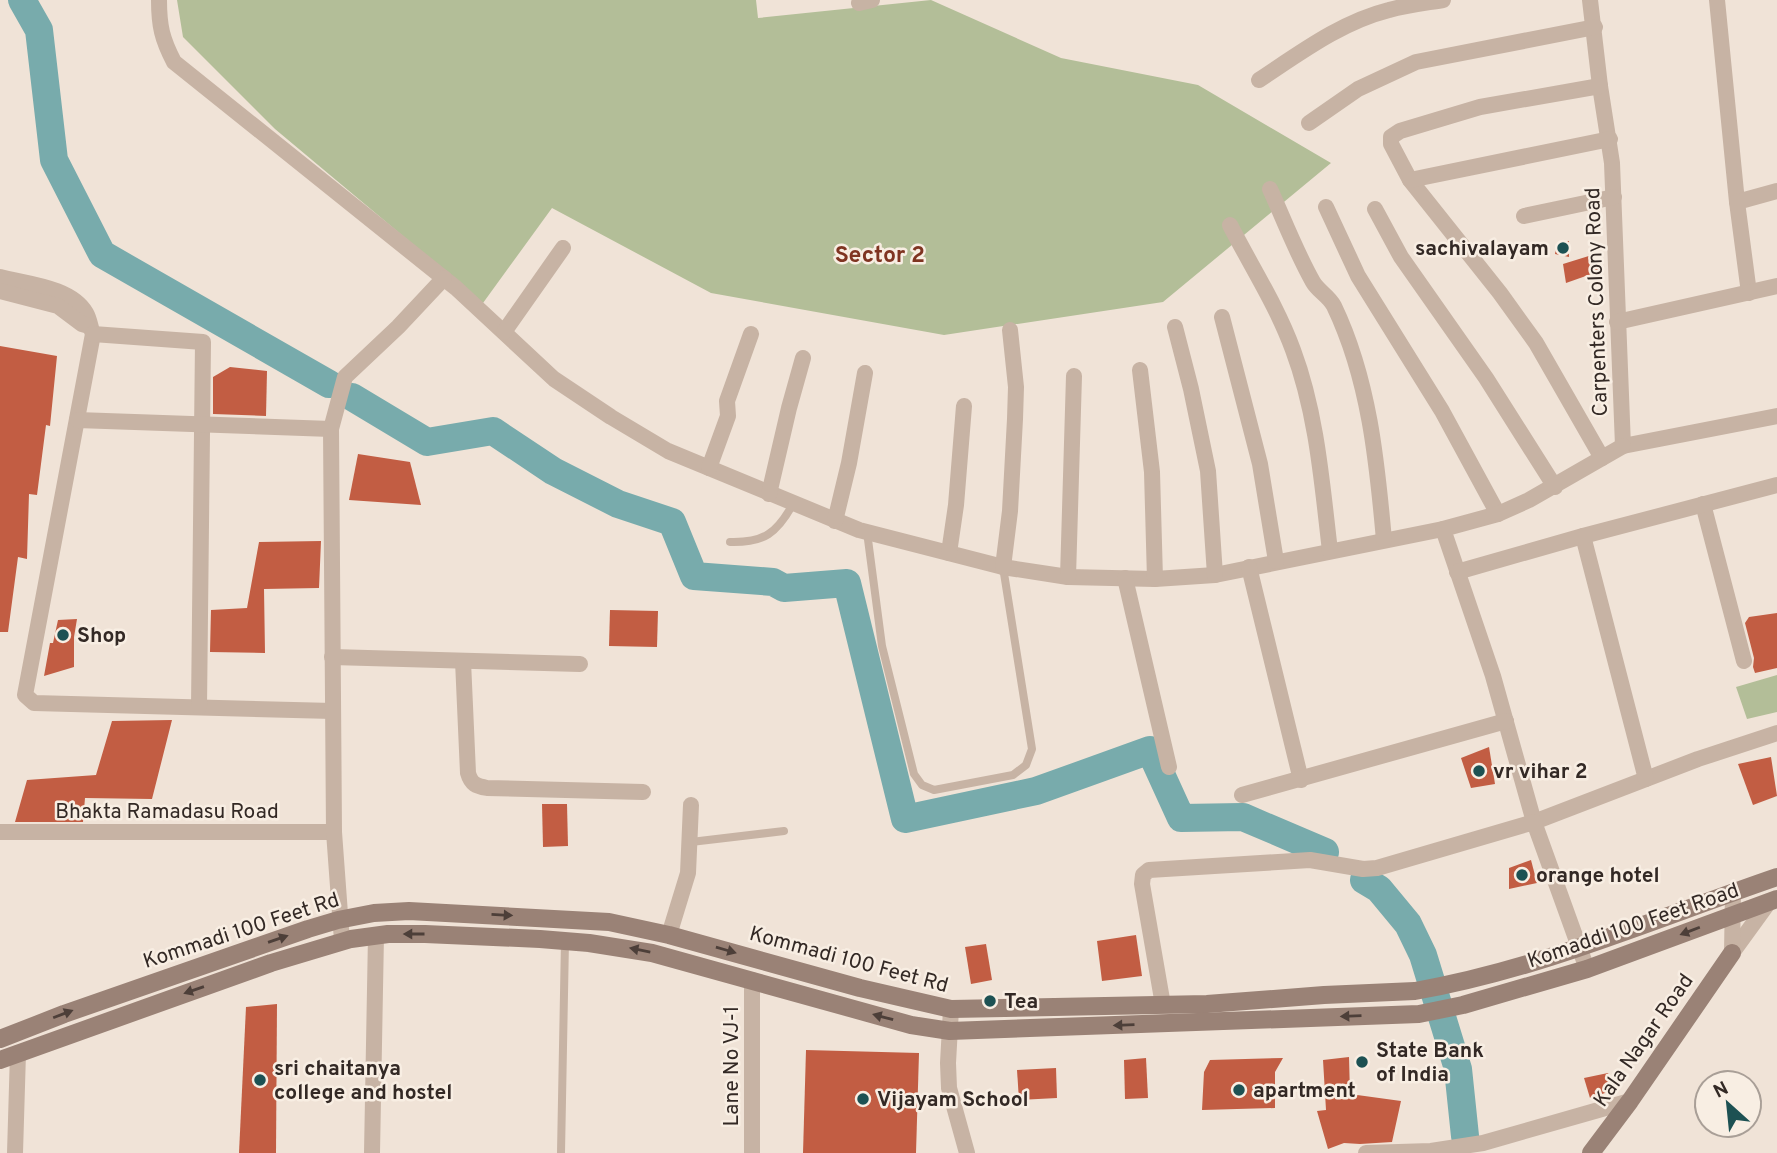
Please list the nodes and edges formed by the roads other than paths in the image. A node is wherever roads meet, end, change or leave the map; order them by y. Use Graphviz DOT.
graph roads {
  1 [pos="159,0"];
  2 [pos="1443,0"];
  3 [pos="1590,0"];
  4 [pos="1717,0"];
  5 [pos="1595,27"];
  6 [pos="1259,80"];
  7 [pos="1600,86"];
  8 [pos="1308,123"];
  9 [pos="1610,139"];
  10 [pos="1410,180"];
  11 [pos="1270,189"];
  12 [pos="1777,191"];
  13 [pos="1614,197"];
  14 [pos="1737,202"];
  15 [pos="1326,207"];
  16 [pos="1375,209"];
  17 [pos="1524,216"];
  18 [pos="1230,225"];
  19 [pos="563,248"];
  20 [pos="0,277"];
  21 [pos="444,278"];
  22 [pos="1777,286"];
  23 [pos="0,291"];
  24 [pos="1749,293"];
  25 [pos="1222,317"];
  26 [pos="1617,322"];
  27 [pos="1175,327"];
  28 [pos="91,330"];
  29 [pos="1010,330"];
  30 [pos="504,332"];
  31 [pos="751,334"];
  32 [pos="803,358"];
  33 [pos="1140,370"];
  34 [pos="865,373"];
  35 [pos="1074,376"];
  36 [pos="964,406"];
  37 [pos="1777,416"];
  38 [pos="77,420"];
  39 [pos="204,424"];
  40 [pos="331,429"];
  41 [pos="1623,446"];
  42 [pos="1602,458"];
  43 [pos="709,468"];
  44 [pos="1777,485"];
  45 [pos="1555,487"];
  46 [pos="769,494"];
  47 [pos="793,504"];
  48 [pos="1703,504"];
  49 [pos="1498,514"];
  50 [pos="835,521"];
  51 [pos="1443,529"];
  52 [pos="867,532"];
  53 [pos="1583,536"];
  54 [pos="1384,540"];
  55 [pos="730,542"];
  56 [pos="1330,551"];
  57 [pos="949,553"];
  58 [pos="1276,561"];
  59 [pos="1003,567"];
  60 [pos="1249,567"];
  61 [pos="1457,572"];
  62 [pos="1215,575"];
  63 [pos="1068,577"];
  64 [pos="1125,578"];
  65 [pos="1155,579"];
  66 [pos="332,657"];
  67 [pos="463,661"];
  68 [pos="1744,661"];
  69 [pos="580,664"];
  70 [pos="199,707"];
  71 [pos="333,711"];
  72 [pos="1506,721"];
  73 [pos="1777,733"];
  74 [pos="1169,767"];
  75 [pos="1646,779"];
  76 [pos="1301,780"];
  77 [pos="643,792"];
  78 [pos="1242,795"];
  79 [pos="691,805"];
  80 [pos="1534,822"];
  81 [pos="785,831"];
  82 [pos="0,832"];
  83 [pos="334,832"];
  84 [pos="691,842"];
  85 [pos="1777,877"];
  86 [pos="1732,892"];
  87 [pos="1773,901"];
  88 [pos="1733,914"];
  89 [pos="338,920"];
  90 [pos="669,934"];
  91 [pos="376,935"];
  92 [pos="342,941"];
  93 [pos="565,941"];
  94 [pos="1580,949"];
  95 [pos="1732,953"];
  96 [pos="1587,969"];
  97 [pos="752,980"];
  98 [pos="1163,1005"];
  99 [pos="951,1009"];
  100 [pos="1419,1014"];
  101 [pos="950,1031"];
  102 [pos="0,1039"];
  103 [pos="18,1052"];
  104 [pos="0,1060"];
  105 [pos="1630,1101"];
  106 [pos="1431,1152"];
  107 [pos="15,1153"];
  108 [pos="372,1153"];
  109 [pos="561,1153"];
  110 [pos="752,1153"];
  111 [pos="967,1153"];
  112 [pos="1366,1153"];
  113 [pos="1591,1153"];
  1 -- 21 [label="street"];
  2 -- 6 [label="street"];
  3 -- 5 [label="street, Carpenters Colony Road"];
  4 -- 14 [label="street"];
  5 -- 7 [label="street, Carpenters Colony Road"];
  5 -- 8 [label="street"];
  7 -- 9 [label="street, Carpenters Colony Road"];
  7 -- 10 [label="street"];
  9 -- 10 [label="street"];
  9 -- 13 [label="street, Carpenters Colony Road"];
  10 -- 42 [label="street"];
  11 -- 54 [label="street"];
  12 -- 14 [label="street"];
  13 -- 17 [label="street"];
  13 -- 26 [label="street, Carpenters Colony Road"];
  14 -- 24 [label="street"];
  15 -- 49 [label="street"];
  16 -- 45 [label="street"];
  18 -- 56 [label="street"];
  19 -- 30 [label="street"];
  20 -- 28 [label="street"];
  21 -- 30 [label="street"];
  21 -- 40 [label="street"];
  22 -- 24 [label="street"];
  23 -- 28 [label="street"];
  24 -- 26 [label="street"];
  25 -- 58 [label="street"];
  26 -- 41 [label="street, Carpenters Colony Road"];
  27 -- 62 [label="street"];
  28 -- 38 [label="street"];
  28 -- 39 [label="street"];
  29 -- 59 [label="street"];
  30 -- 43 [label="street"];
  31 -- 43 [label="street"];
  32 -- 46 [label="street"];
  33 -- 65 [label="street"];
  34 -- 50 [label="street"];
  35 -- 63 [label="street"];
  36 -- 57 [label="street"];
  37 -- 41 [label="street"];
  38 -- 39 [label="street"];
  38 -- 70 [label="street"];
  39 -- 40 [label="street"];
  39 -- 70 [label="street"];
  40 -- 66 [label="street"];
  41 -- 42 [label="street"];
  42 -- 45 [label="street"];
  43 -- 46 [label="street"];
  44 -- 48 [label="street"];
  45 -- 49 [label="street"];
  46 -- 47 [label="street"];
  47 -- 50 [label="street"];
  47 -- 55 [label="lane"];
  48 -- 53 [label="street"];
  48 -- 68 [label="street"];
  49 -- 51 [label="street"];
  50 -- 52 [label="street"];
  51 -- 54 [label="street"];
  51 -- 61 [label="street"];
  52 -- 57 [label="street"];
  52 -- 59 [label="lane"];
  53 -- 61 [label="street"];
  53 -- 75 [label="street"];
  54 -- 56 [label="street"];
  56 -- 58 [label="street"];
  57 -- 59 [label="street"];
  58 -- 60 [label="street"];
  59 -- 63 [label="street"];
  60 -- 62 [label="street"];
  60 -- 76 [label="street"];
  61 -- 72 [label="street"];
  62 -- 65 [label="street"];
  63 -- 64 [label="street"];
  64 -- 65 [label="street"];
  64 -- 74 [label="street"];
  66 -- 67 [label="street"];
  66 -- 71 [label="street"];
  67 -- 69 [label="street"];
  67 -- 77 [label="street"];
  70 -- 71 [label="street"];
  71 -- 83 [label="street"];
  72 -- 76 [label="street"];
  72 -- 80 [label="street"];
  73 -- 75 [label="street"];
  75 -- 80 [label="street"];
  76 -- 78 [label="street"];
  79 -- 84 [label="street"];
  80 -- 94 [label="street"];
  80 -- 98 [label="street"];
  81 -- 84 [label="lane"];
  82 -- 83 [label="street, Bhakta Ramadasu Road"];
  83 -- 89 [label="street"];
  84 -- 90 [label="street"];
  85 -- 86 [label="main road, Kommadi 100 Feet Rd"];
  86 -- 88 [label="street"];
  86 -- 94 [label="main road, Kommadi 100 Feet Rd"];
  87 -- 88 [label="main road, Komaddi 100 Feet Road"];
  87 -- 95 [label="street, Kala Nagar Road"];
  88 -- 95 [label="street"];
  88 -- 96 [label="main road, Komaddi 100 Feet Road, one-way"];
  89 -- 90 [label="main road, Kommadi 100 Feet Rd, one-way"];
  89 -- 92 [label="street"];
  102 -- 89 [label="main road, Kommadi 100 Feet Rd, one-way"];
  90 -- 99 [label="main road, Kommadi 100 Feet Rd, one-way"];
  91 -- 92 [label="main road, Kommadi 100 Feet Rd"];
  93 -- 91 [label="main road, Kommadi 100 Feet Rd, one-way"];
  91 -- 108 [label="street"];
  92 -- 103 [label="main road, Kommadi 100 Feet Rd, one-way"];
  97 -- 93 [label="main road, Kommadi 100 Feet Rd, one-way"];
  93 -- 109 [label="lane"];
  94 -- 96 [label="street"];
  94 -- 98 [label="main road, Kommadi 100 Feet Rd"];
  95 -- 105 [label="main road, Kala Nagar Road"];
  96 -- 100 [label="main road, Komaddi 100 Feet Road"];
  101 -- 97 [label="main road, Kommadi 100 Feet Rd, one-way"];
  97 -- 110 [label="street, Lane No VJ-1"];
  98 -- 99 [label="main road, Kommadi 100 Feet Rd"];
  99 -- 101 [label="street"];
  100 -- 101 [label="main road, Kommadi 100 Feet Rd, one-way"];
  101 -- 111 [label="street"];
  103 -- 104 [label="main road, Kommadi 100 Feet Rd"];
  103 -- 107 [label="street"];
  105 -- 106 [label="street"];
  105 -- 113 [label="main road, Kala Nagar Road"];
  106 -- 112 [label="street"];
}
